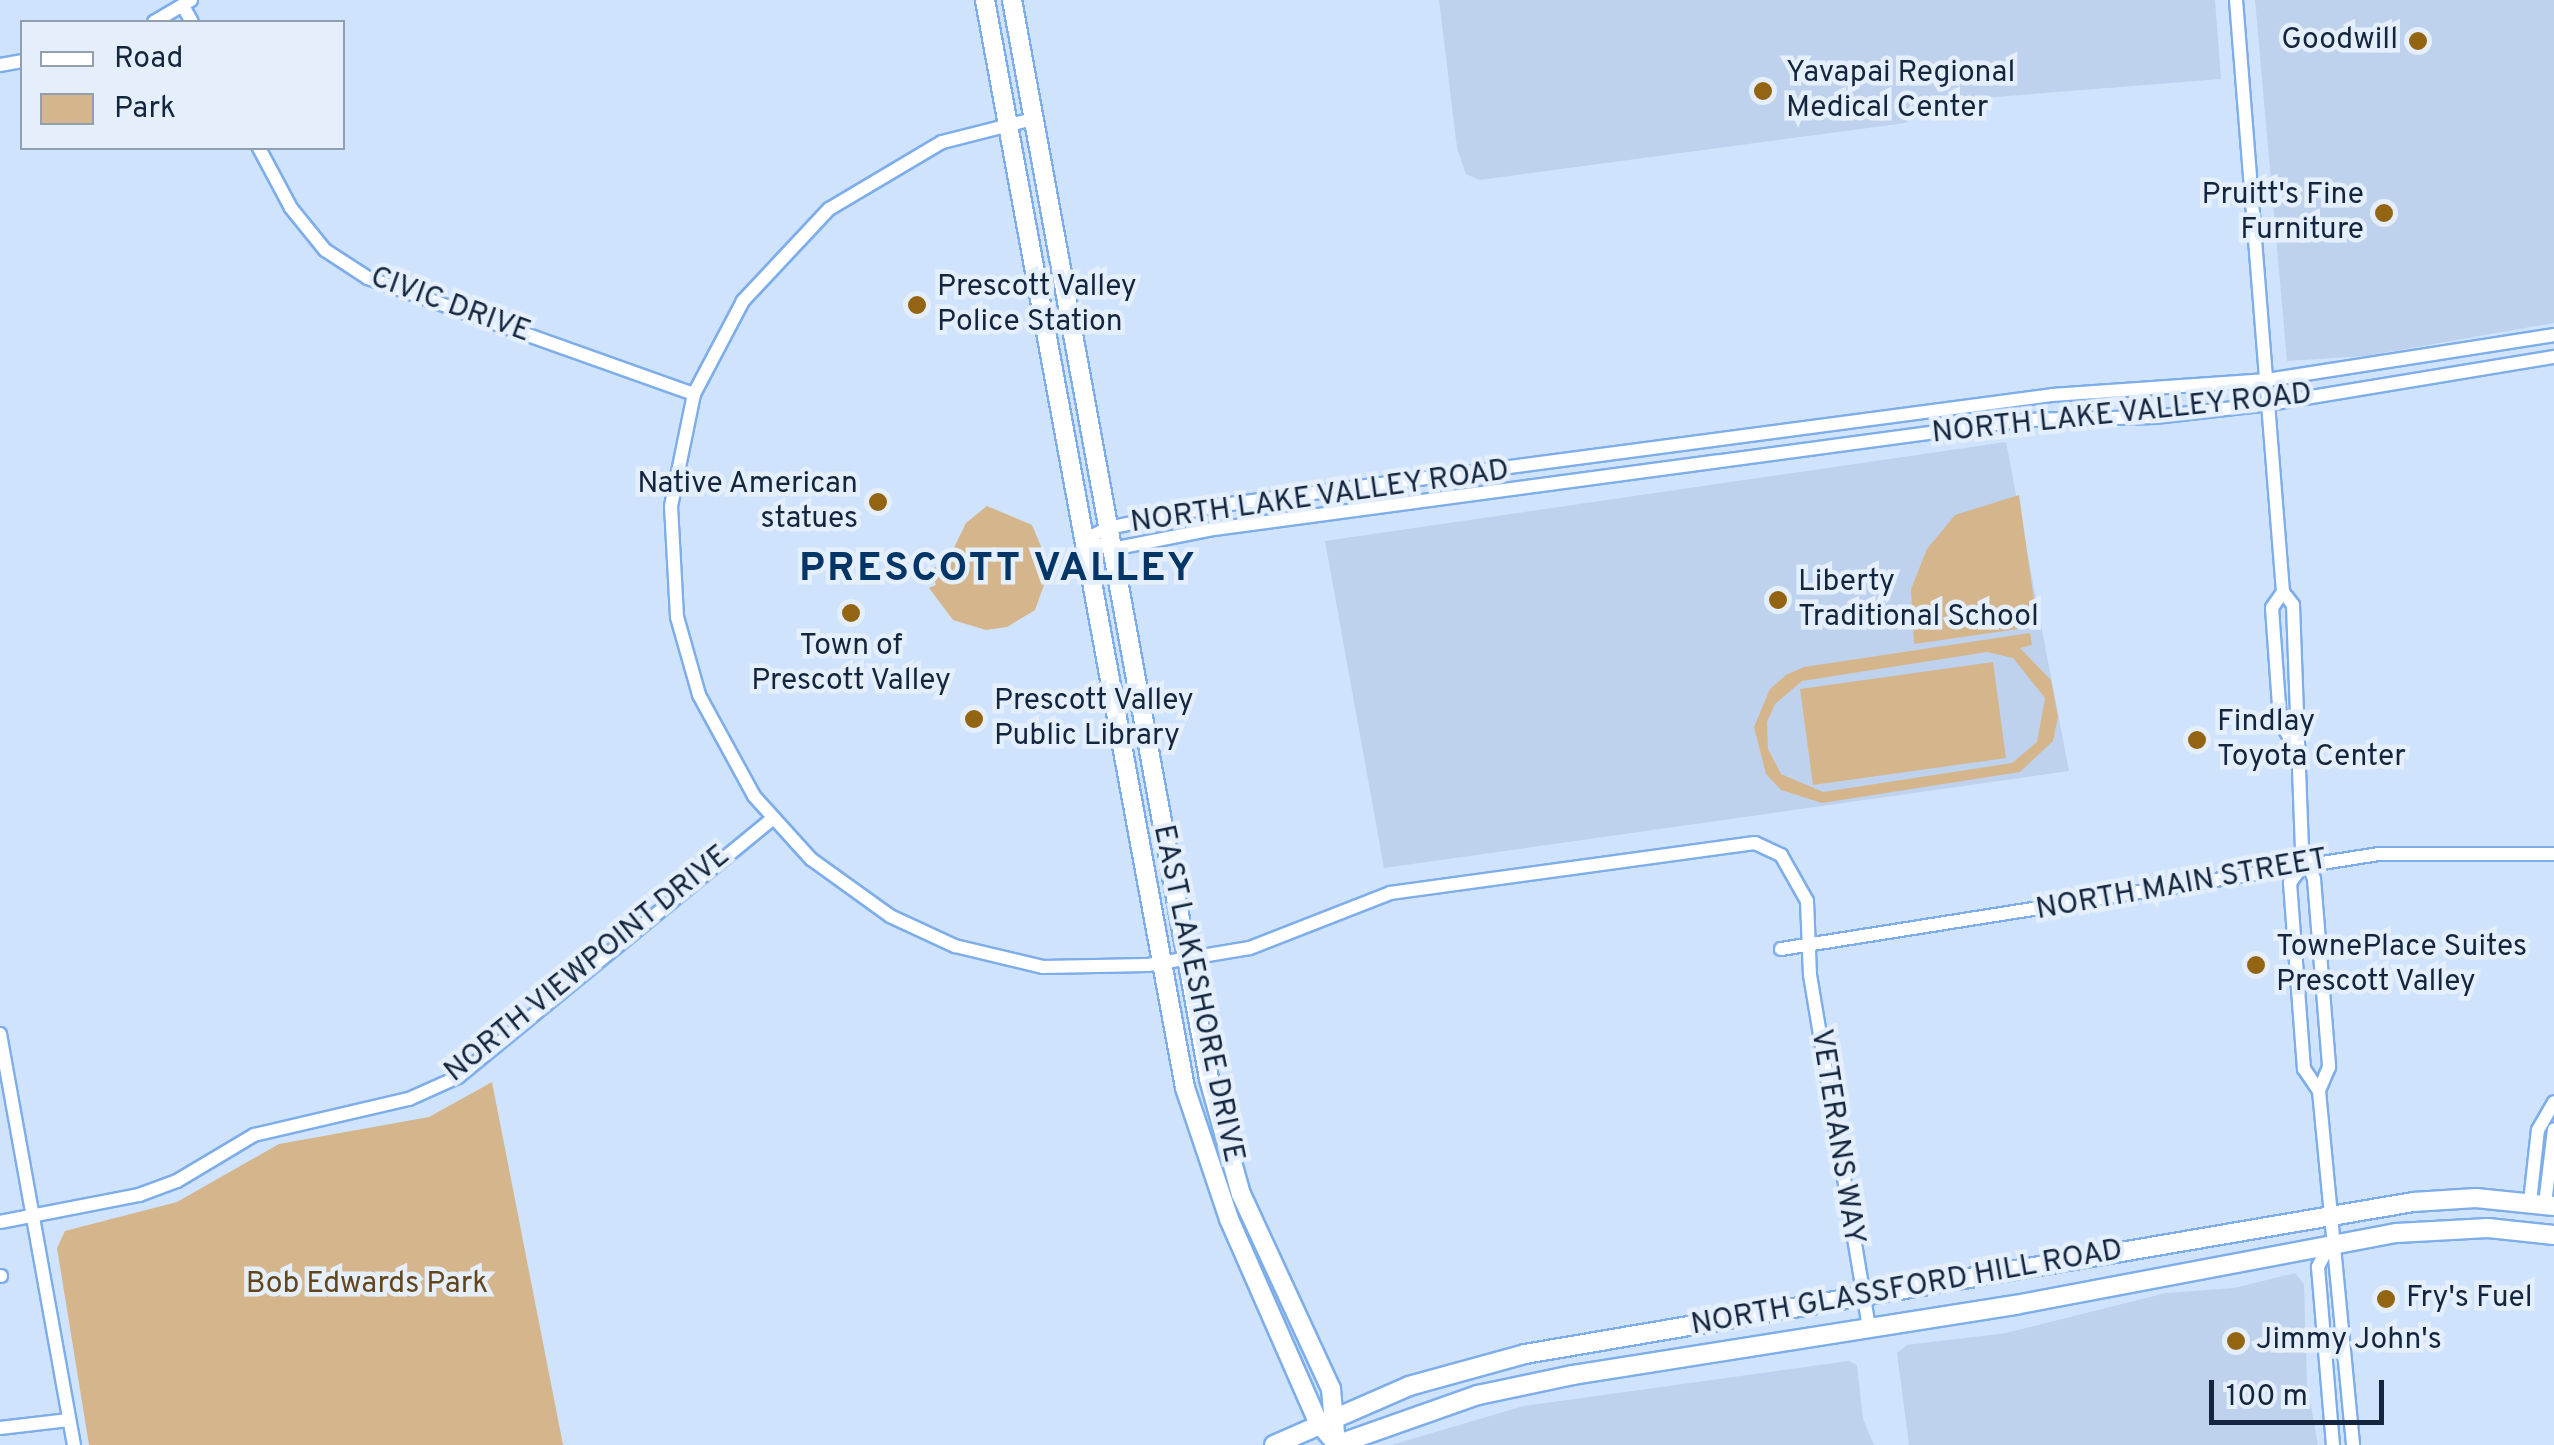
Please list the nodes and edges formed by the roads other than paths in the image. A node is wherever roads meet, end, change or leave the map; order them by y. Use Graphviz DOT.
graph roads {
  1 [pos="985,0"];
  2 [pos="1012,0"];
  3 [pos="2236,0"];
  4 [pos="187,3"];
  5 [pos="157,20"];
  6 [pos="1033,119"];
  7 [pos="1008,124"];
  8 [pos="260,150"];
  9 [pos="2554,334"];
  10 [pos="2554,357"];
  11 [pos="2267,380"];
  12 [pos="694,394"];
  13 [pos="2269,404"];
  14 [pos="1108,528"];
  15 [pos="1084,540"];
  16 [pos="1112,549"];
  17 [pos="2283,592"];
  18 [pos="2294,744"];
  19 [pos="772,819"];
  20 [pos="2554,854"];
  21 [pos="2304,864"];
  22 [pos="1812,944"];
  23 [pos="1781,950"];
  24 [pos="1186,959"];
  25 [pos="1162,963"];
  26 [pos="0,1034"];
  27 [pos="2318,1091"];
  28 [pos="5,1093"];
  29 [pos="2554,1102"];
  30 [pos="2554,1130"];
  31 [pos="1241,1194"];
  32 [pos="1222,1200"];
  33 [pos="2543,1204"];
  34 [pos="35,1216"];
  35 [pos="2327,1216"];
  36 [pos="0,1222"];
  37 [pos="2554,1235"];
  38 [pos="2329,1246"];
  39 [pos="1863,1300"];
  40 [pos="1869,1328"];
  41 [pos="1326,1419"];
  42 [pos="69,1420"];
  43 [pos="0,1428"];
  44 [pos="74,1445"];
  45 [pos="1274,1445"];
  46 [pos="1336,1445"];
  47 [pos="2333,1445"];
  48 [pos="2353,1445"];
  1 -- 7 [label="main road, EAST LAKESHORE DRIVE"];
  2 -- 6 [label="main road, EAST LAKESHORE DRIVE"];
  3 -- 11 [label="street"];
  4 -- 5 [label="street"];
  6 -- 7 [label="street"];
  6 -- 14 [label="main road, EAST LAKESHORE DRIVE"];
  7 -- 12 [label="street"];
  7 -- 15 [label="main road, EAST LAKESHORE DRIVE"];
  8 -- 12 [label="street, CIVIC DRIVE"];
  9 -- 11 [label="street, NORTH LAKE VALLEY ROAD"];
  10 -- 13 [label="street, NORTH LAKE VALLEY ROAD"];
  11 -- 13 [label="street"];
  11 -- 14 [label="street, NORTH LAKE VALLEY ROAD"];
  12 -- 19 [label="street"];
  13 -- 16 [label="street, NORTH LAKE VALLEY ROAD"];
  13 -- 17 [label="street"];
  14 -- 15 [label="street, NORTH LAKE VALLEY ROAD"];
  14 -- 16 [label="main road, EAST LAKESHORE DRIVE"];
  15 -- 16 [label="street, NORTH LAKE VALLEY ROAD"];
  15 -- 25 [label="main road, EAST LAKESHORE DRIVE"];
  16 -- 24 [label="main road, EAST LAKESHORE DRIVE"];
  17 -- 18 [label="street"];
  17 -- 18 [label="street"];
  18 -- 21 [label="street"];
  19 -- 25 [label="street"];
  19 -- 34 [label="street, NORTH VIEWPOINT DRIVE"];
  20 -- 21 [label="street, NORTH MAIN STREET"];
  21 -- 22 [label="street, NORTH MAIN STREET"];
  21 -- 27 [label="street"];
  21 -- 27 [label="street"];
  22 -- 23 [label="street, NORTH MAIN STREET"];
  22 -- 24 [label="street"];
  22 -- 39 [label="street, VETERANS WAY"];
  24 -- 25 [label="street"];
  24 -- 31 [label="main road, EAST LAKESHORE DRIVE"];
  25 -- 32 [label="main road, EAST LAKESHORE DRIVE"];
  26 -- 28 [label="street"];
  27 -- 35 [label="street"];
  28 -- 34 [label="street"];
  29 -- 33 [label="street"];
  30 -- 33 [label="street"];
  31 -- 32 [label="main road"];
  31 -- 41 [label="main road, EAST LAKESHORE DRIVE"];
  32 -- 41 [label="main road, EAST LAKESHORE DRIVE"];
  33 -- 35 [label="main road, NORTH GLASSFORD HILL ROAD"];
  34 -- 36 [label="street, NORTH VIEWPOINT DRIVE"];
  34 -- 42 [label="street"];
  35 -- 38 [label="street"];
  35 -- 39 [label="main road, NORTH GLASSFORD HILL ROAD"];
  37 -- 38 [label="main road, NORTH GLASSFORD HILL ROAD"];
  38 -- 40 [label="main road, NORTH GLASSFORD HILL ROAD"];
  38 -- 47 [label="street"];
  38 -- 48 [label="street"];
  39 -- 40 [label="street, VETERANS WAY"];
  39 -- 41 [label="main road, NORTH GLASSFORD HILL ROAD"];
  40 -- 46 [label="main road, NORTH GLASSFORD HILL ROAD"];
  41 -- 45 [label="main road, NORTH GLASSFORD HILL ROAD"];
  41 -- 46 [label="main road, EAST LAKESHORE DRIVE"];
  42 -- 43 [label="street"];
  42 -- 44 [label="street"];
}
